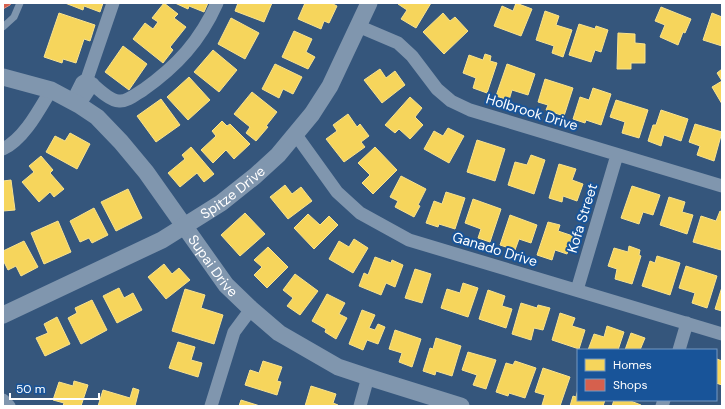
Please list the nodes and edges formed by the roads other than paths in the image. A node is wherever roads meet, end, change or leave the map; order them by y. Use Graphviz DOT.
graph roads {
  1 [pos="20,3"];
  2 [pos="113,3"];
  3 [pos="218,3"];
  4 [pos="369,3"];
  5 [pos="358,26"];
  6 [pos="3,27"];
  7 [pos="3,77"];
  8 [pos="90,81"];
  9 [pos="51,90"];
  10 [pos="76,104"];
  11 [pos="296,134"];
  12 [pos="3,149"];
  13 [pos="617,155"];
  14 [pos="722,186"];
  15 [pos="184,227"];
  16 [pos="577,290"];
  17 [pos="251,309"];
  18 [pos="3,315"];
  19 [pos="687,324"];
  20 [pos="722,334"];
  21 [pos="679,349"];
  22 [pos="368,378"];
  23 [pos="3,400"];
  24 [pos="9,406"];
  25 [pos="211,406"];
  26 [pos="360,406"];
  27 [pos="461,406"];
  1 -- 6 [label="lane"];
  2 -- 8 [label="street"];
  3 -- 8 [label="street"];
  4 -- 5 [label="street, Spitze Drive"];
  5 -- 11 [label="street, Spitze Drive"];
  5 -- 13 [label="street, Holbrook Drive"];
  7 -- 9 [label="street, Supai Drive"];
  8 -- 10 [label="street"];
  9 -- 10 [label="street, Supai Drive"];
  9 -- 12 [label="street"];
  10 -- 15 [label="street, Supai Drive"];
  11 -- 15 [label="street, Spitze Drive"];
  11 -- 16 [label="street, Ganado Drive"];
  13 -- 14 [label="street, Holbrook Drive"];
  13 -- 16 [label="street, Kofa Street"];
  15 -- 17 [label="street, Supai Drive"];
  15 -- 18 [label="street, Spitze Drive"];
  16 -- 19 [label="street, Ganado Drive"];
  17 -- 22 [label="street, Supai Drive"];
  17 -- 25 [label="street"];
  19 -- 20 [label="street, Ganado Drive"];
  19 -- 21 [label="street"];
  22 -- 26 [label="street"];
  22 -- 27 [label="street, Supai Drive"];
  23 -- 24 [label="street"];
}
